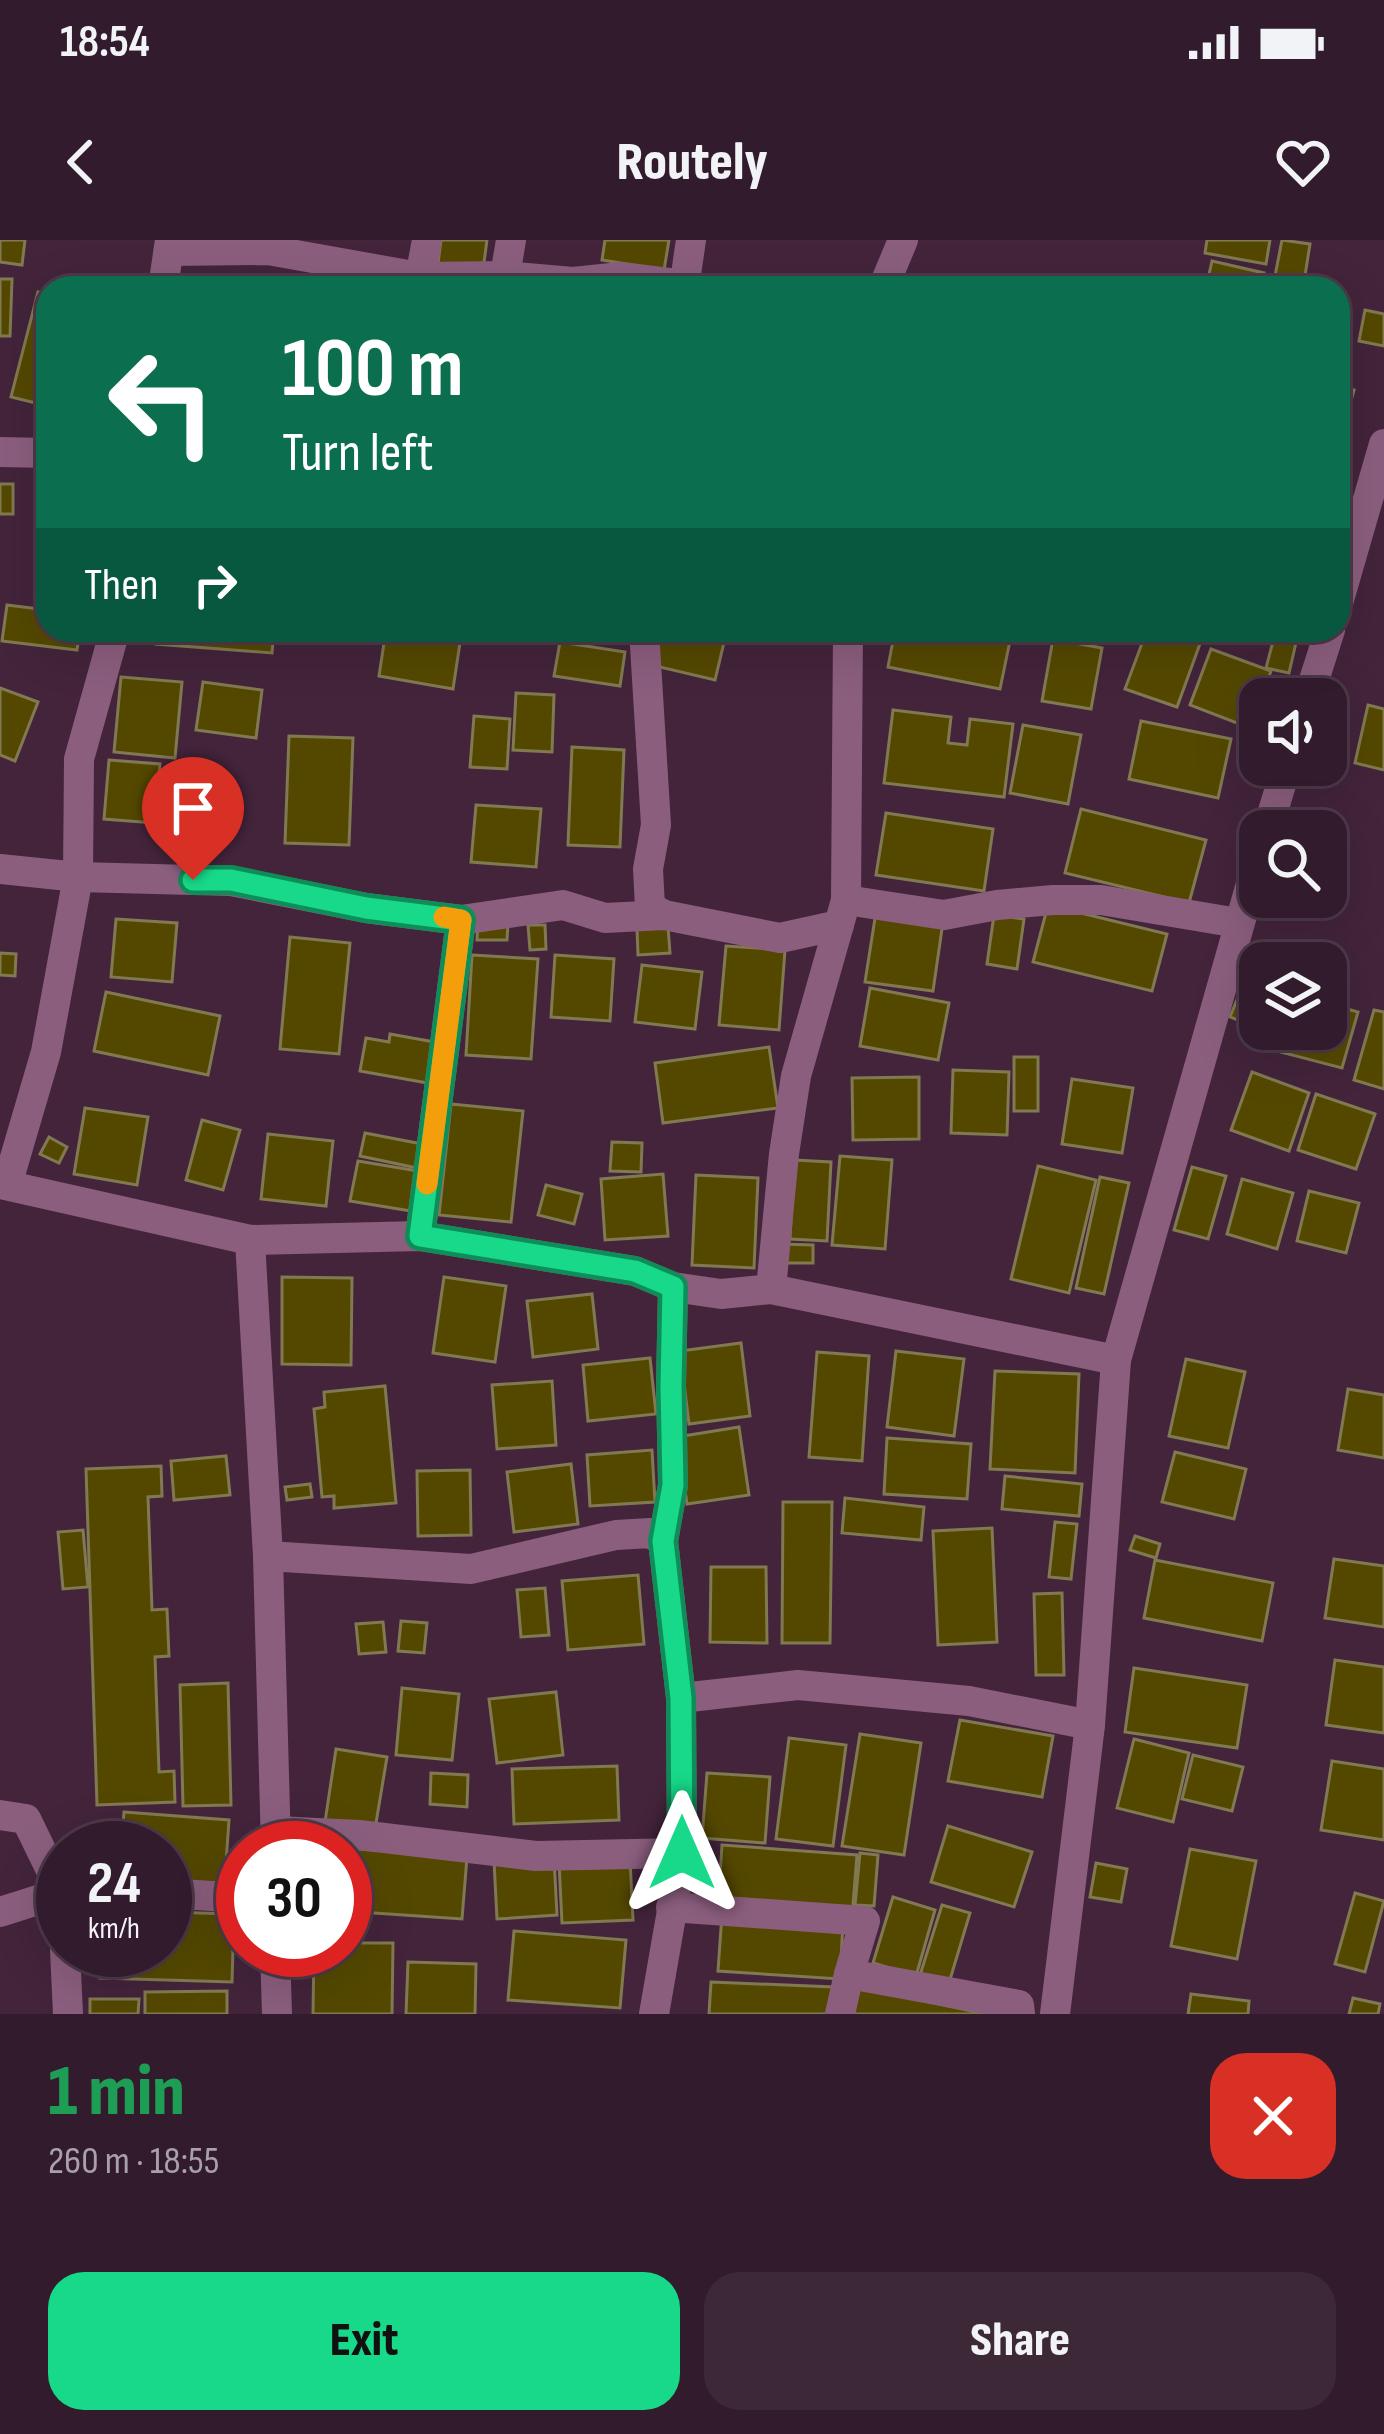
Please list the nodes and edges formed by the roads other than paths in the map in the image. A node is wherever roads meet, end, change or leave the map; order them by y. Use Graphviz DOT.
graph roads {
  1 [pos="427,240"];
  2 [pos="511,240"];
  3 [pos="691,240"];
  4 [pos="903,240"];
  5 [pos="169,245"];
  6 [pos="165,276"];
  7 [pos="390,276"];
  8 [pos="419,276"];
  9 [pos="505,276"];
  10 [pos="686,276"];
  11 [pos="888,276"];
  12 [pos="1384,444"];
  13 [pos="0,452"];
  14 [pos="36,453"];
  15 [pos="1350,562"];
  16 [pos="112,642"];
  17 [pos="641,642"];
  18 [pos="848,642"];
  19 [pos="1326,642"];
  20 [pos="1315,678"];
  21 [pos="0,869"];
  22 [pos="78,877"];
  23 [pos="843,912"];
  24 [pos="664,916"];
  25 [pos="1240,918"];
  26 [pos="461,920"];
  27 [pos="1238,923"];
  28 [pos="3,1185"];
  29 [pos="420,1236"];
  30 [pos="250,1240"];
  31 [pos="673,1287"];
  32 [pos="771,1289"];
  33 [pos="1116,1360"];
  34 [pos="663,1541"];
  35 [pos="268,1556"];
  36 [pos="681,1698"];
  37 [pos="1090,1725"];
  38 [pos="0,1815"];
  39 [pos="275,1821"];
  40 [pos="372,1837"];
  41 [pos="36,1839"];
  42 [pos="682,1853"];
  43 [pos="36,1902"];
  44 [pos="671,1907"];
  45 [pos="0,1912"];
  46 [pos="849,1974"];
  47 [pos="66,1977"];
  48 [pos="276,1977"];
  49 [pos="1056,2008"];
  50 [pos="1019,2010"];
  51 [pos="68,2014"];
  52 [pos="277,2014"];
  53 [pos="653,2014"];
  54 [pos="840,2014"];
  1 -- 8 [label="street"];
  2 -- 9 [label="street"];
  3 -- 10 [label="street"];
  4 -- 11 [label="street"];
  5 -- 6 [label="street"];
  5 -- 7 [label="street"];
  12 -- 15 [label="street"];
  13 -- 14 [label="street"];
  16 -- 22 [label="street"];
  17 -- 24 [label="street"];
  18 -- 23 [label="street"];
  19 -- 20 [label="street"];
  21 -- 22 [label="street"];
  22 -- 26 [label="street"];
  22 -- 28 [label="street"];
  23 -- 24 [label="street"];
  23 -- 27 [label="street"];
  23 -- 32 [label="street"];
  24 -- 26 [label="street"];
  25 -- 27 [label="street"];
  26 -- 29 [label="street"];
  27 -- 33 [label="street"];
  28 -- 30 [label="street"];
  29 -- 30 [label="street"];
  29 -- 31 [label="street"];
  30 -- 35 [label="street"];
  31 -- 32 [label="street"];
  31 -- 34 [label="street"];
  32 -- 33 [label="street"];
  33 -- 37 [label="street"];
  34 -- 35 [label="street"];
  34 -- 36 [label="street"];
  35 -- 39 [label="street"];
  36 -- 37 [label="street"];
  36 -- 42 [label="street"];
  37 -- 49 [label="street"];
  38 -- 41 [label="street"];
  40 -- 42 [label="street"];
  42 -- 44 [label="street"];
  43 -- 45 [label="street"];
  44 -- 46 [label="street"];
  44 -- 53 [label="street"];
  46 -- 50 [label="street"];
  46 -- 54 [label="street"];
  47 -- 51 [label="street"];
  48 -- 52 [label="street"];
  49 -- 50 [label="street"];
}
